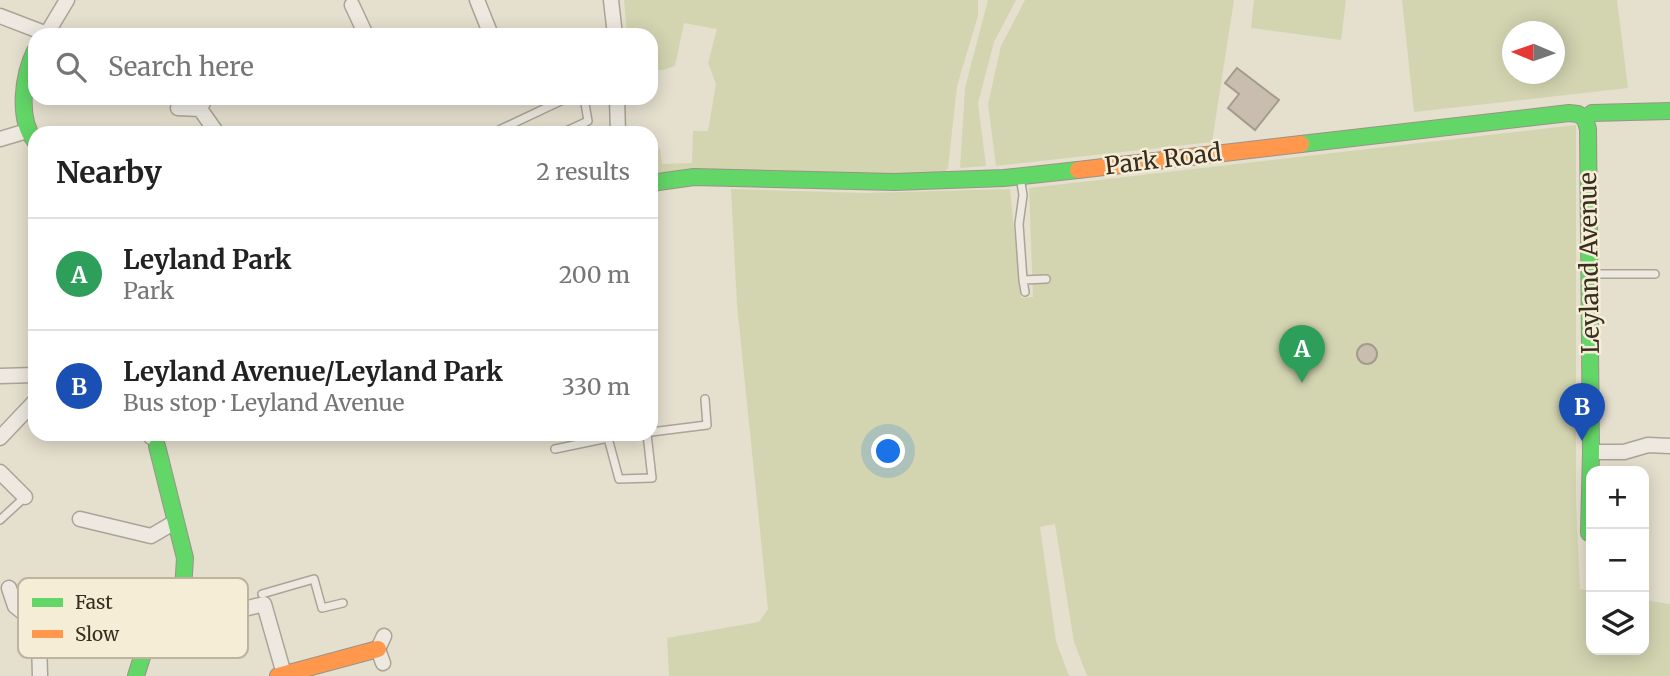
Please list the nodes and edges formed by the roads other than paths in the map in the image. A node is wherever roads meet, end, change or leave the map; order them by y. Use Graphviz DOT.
graph roads {
  1 [pos="67,0"];
  2 [pos="477,0"];
  3 [pos="611,0"];
  4 [pos="352,5"];
  5 [pos="0,16"];
  6 [pos="31,28"];
  7 [pos="51,28"];
  8 [pos="363,28"];
  9 [pos="488,28"];
  10 [pos="614,28"];
  11 [pos="28,71"];
  12 [pos="197,105"];
  13 [pos="203,105"];
  14 [pos="552,105"];
  15 [pos="585,105"];
  16 [pos="617,105"];
  17 [pos="178,108"];
  18 [pos="1670,111"];
  19 [pos="1585,119"];
  20 [pos="30,126"];
  21 [pos="214,126"];
  22 [pos="508,126"];
  23 [pos="577,126"];
  24 [pos="618,126"];
  25 [pos="28,136"];
  26 [pos="0,139"];
  27 [pos="1020,176"];
  28 [pos="658,182"];
  29 [pos="1589,274"];
  30 [pos="1655,274"];
  31 [pos="1023,279"];
  32 [pos="1046,279"];
  33 [pos="1025,292"];
  34 [pos="28,375"];
  35 [pos="0,376"];
  36 [pos="705,399"];
  37 [pos="28,408"];
  38 [pos="658,432"];
  39 [pos="0,438"];
  40 [pos="154,441"];
  41 [pos="594,441"];
  42 [pos="609,441"];
  43 [pos="650,441"];
  44 [pos="1670,446"];
  45 [pos="555,449"];
  46 [pos="1591,452"];
  47 [pos="0,472"];
  48 [pos="25,497"];
  49 [pos="80,519"];
  50 [pos="0,520"];
  51 [pos="175,522"];
  52 [pos="1589,529"];
  53 [pos="184,578"];
  54 [pos="9,588"];
  55 [pos="262,596"];
  56 [pos="344,603"];
  57 [pos="248,606"];
  58 [pos="18,608"];
  59 [pos="382,650"];
  60 [pos="39,658"];
  61 [pos="142,658"];
  62 [pos="281,675"];
  63 [pos="40,676"];
  64 [pos="136,676"];
  1 -- 7 [label="street"];
  2 -- 9 [label="street"];
  3 -- 10 [label="street"];
  4 -- 8 [label="street"];
  5 -- 6 [label="street"];
  11 -- 20 [label="street"];
  12 -- 17 [label="street"];
  13 -- 21 [label="street"];
  14 -- 22 [label="lane"];
  15 -- 23 [label="lane"];
  16 -- 24 [label="street"];
  18 -- 19 [label="street, Park Road"];
  19 -- 27 [label="street, Park Road"];
  19 -- 29 [label="street, Leyland Avenue"];
  25 -- 26 [label="street"];
  27 -- 28 [label="street, Park Road"];
  27 -- 31 [label="lane"];
  29 -- 30 [label="lane"];
  29 -- 46 [label="street, Leyland Avenue"];
  31 -- 32 [label="lane"];
  31 -- 33 [label="lane"];
  34 -- 35 [label="street"];
  36 -- 38 [label="lane"];
  37 -- 39 [label="street"];
  40 -- 51 [label="street"];
  41 -- 45 [label="lane"];
  42 -- 43 [label="lane"];
  44 -- 46 [label="street"];
  46 -- 52 [label="street, Leyland Avenue"];
  47 -- 48 [label="street"];
  48 -- 50 [label="lane"];
  49 -- 51 [label="street"];
  51 -- 53 [label="street"];
  54 -- 58 [label="street"];
  55 -- 56 [label="lane"];
  55 -- 57 [label="street"];
  55 -- 62 [label="street"];
  59 -- 62 [label="street"];
  60 -- 63 [label="street"];
  61 -- 64 [label="street"];
}
